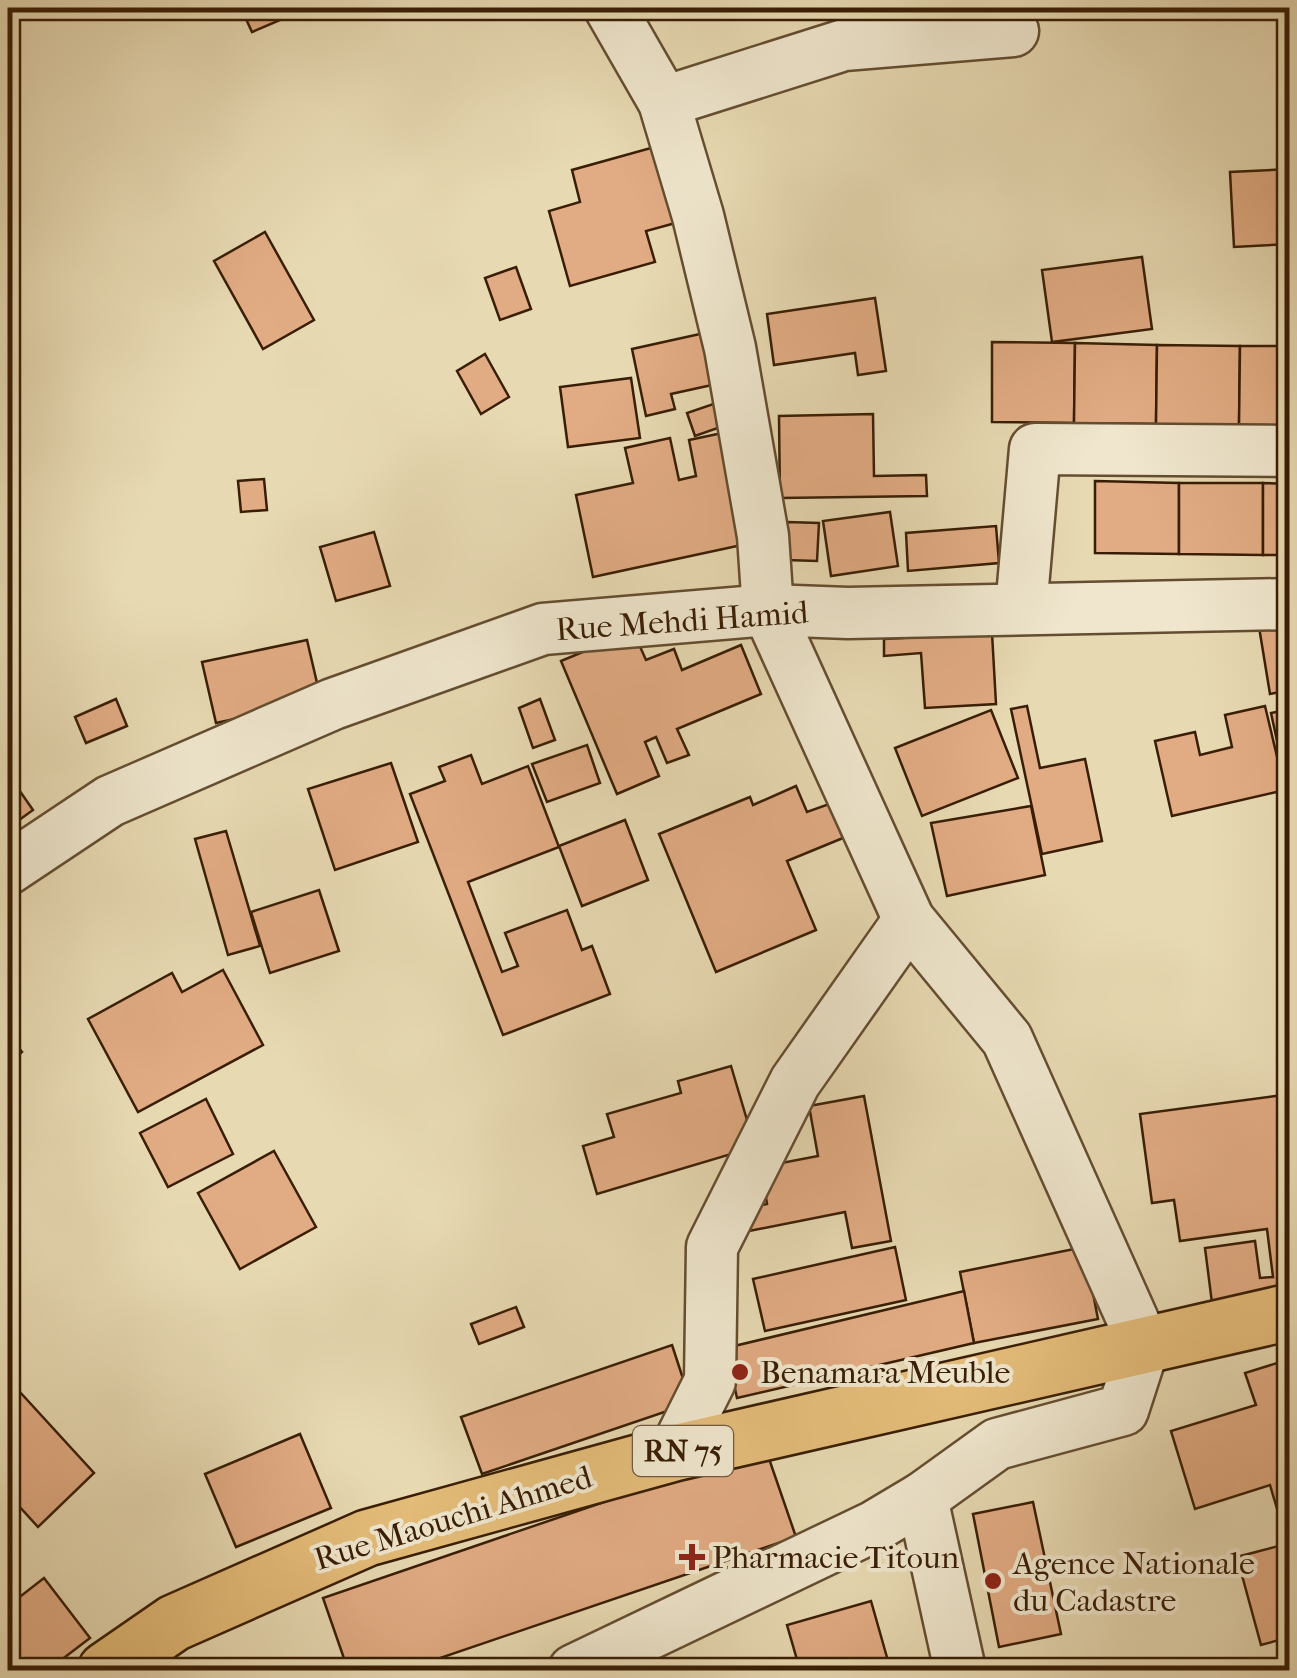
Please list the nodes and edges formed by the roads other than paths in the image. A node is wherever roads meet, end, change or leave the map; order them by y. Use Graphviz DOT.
graph roads {
  1 [pos="610,8"];
  2 [pos="850,8"];
  3 [pos="1014,32"];
  4 [pos="664,102"];
  5 [pos="1290,451"];
  6 [pos="1290,604"];
  7 [pos="1022,609"];
  8 [pos="768,610"];
  9 [pos="8,869"];
  10 [pos="908,920"];
  11 [pos="1290,1312"];
  12 [pos="1144,1345"];
  13 [pos="674,1453"];
  14 [pos="922,1498"];
  15 [pos="106,1670"];
  16 [pos="574,1670"];
  17 [pos="960,1670"];
  1 -- 4 [label="street"];
  2 -- 4 [label="street"];
  3 -- 4 [label="street"];
  4 -- 8 [label="street"];
  5 -- 7 [label="street"];
  6 -- 7 [label="street, Rue Mehdi Hamid"];
  7 -- 8 [label="street, Rue Mehdi Hamid"];
  8 -- 9 [label="street, Rue Mehdi Hamid"];
  8 -- 10 [label="street"];
  10 -- 12 [label="street"];
  10 -- 13 [label="street"];
  11 -- 12 [label="main road, Rue Maouchi Ahmed / RN 75"];
  12 -- 13 [label="main road, Rue Maouchi Ahmed / RN 75"];
  12 -- 14 [label="street"];
  13 -- 15 [label="main road, Rue Maouchi Ahmed / RN 75"];
  14 -- 16 [label="street"];
  14 -- 17 [label="street"];
}
